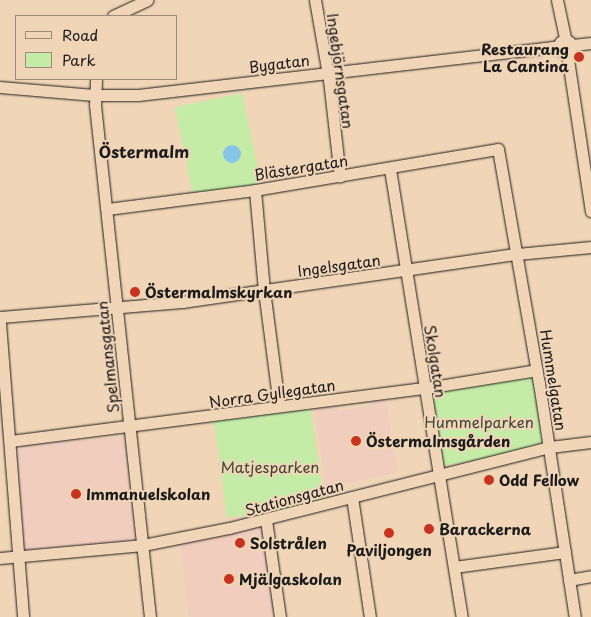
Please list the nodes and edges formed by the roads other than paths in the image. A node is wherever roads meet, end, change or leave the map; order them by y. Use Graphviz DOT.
graph roads {
  1 [pos="147,0"];
  2 [pos="315,0"];
  3 [pos="556,0"];
  4 [pos="115,15"];
  5 [pos="591,43"];
  6 [pos="565,46"];
  7 [pos="327,72"];
  8 [pos="96,80"];
  9 [pos="1,88"];
  10 [pos="94,95"];
  11 [pos="498,149"];
  12 [pos="390,169"];
  13 [pos="340,176"];
  14 [pos="255,190"];
  15 [pos="108,209"];
  16 [pos="591,211"];
  17 [pos="591,247"];
  18 [pos="517,254"];
  19 [pos="406,271"];
  20 [pos="264,290"];
  21 [pos="117,309"];
  22 [pos="0,317"];
  23 [pos="0,323"];
  24 [pos="537,370"];
  25 [pos="426,388"];
  26 [pos="279,406"];
  27 [pos="129,427"];
  28 [pos="10,441"];
  29 [pos="591,442"];
  30 [pos="550,447"];
  31 [pos="440,476"];
  32 [pos="352,497"];
  33 [pos="266,520"];
  34 [pos="143,545"];
  35 [pos="565,552"];
  36 [pos="19,556"];
  37 [pos="0,558"];
  38 [pos="454,567"];
  39 [pos="591,576"];
  40 [pos="569,580"];
  41 [pos="23,617"];
  42 [pos="150,617"];
  43 [pos="280,617"];
  44 [pos="370,617"];
  45 [pos="462,617"];
  46 [pos="575,617"];
  1 -- 4 [label="street"];
  2 -- 7 [label="street, Ingebjörnsgatan"];
  3 -- 6 [label="street"];
  5 -- 6 [label="street, Bygatan"];
  6 -- 7 [label="street, Bygatan"];
  6 -- 16 [label="street"];
  7 -- 10 [label="street, Bygatan"];
  7 -- 13 [label="street, Ingebjörnsgatan"];
  8 -- 10 [label="street, Spelmansgatan"];
  9 -- 10 [label="street, Bygatan"];
  10 -- 15 [label="street, Spelmansgatan"];
  11 -- 12 [label="street, Blästergatan"];
  11 -- 18 [label="street, Hummelgatan"];
  12 -- 13 [label="street, Blästergatan"];
  12 -- 19 [label="street, Skolgatan"];
  13 -- 14 [label="street, Blästergatan"];
  14 -- 15 [label="street, Blästergatan"];
  14 -- 20 [label="street"];
  15 -- 21 [label="street, Spelmansgatan"];
  17 -- 18 [label="street, Ingelsgatan"];
  18 -- 19 [label="street, Ingelsgatan"];
  18 -- 24 [label="street, Hummelgatan"];
  19 -- 20 [label="street, Ingelsgatan"];
  19 -- 25 [label="street, Skolgatan"];
  20 -- 21 [label="street, Ingelsgatan"];
  20 -- 26 [label="street"];
  21 -- 22 [label="street, Ingelsgatan"];
  21 -- 27 [label="street, Spelmansgatan"];
  23 -- 28 [label="street"];
  24 -- 25 [label="street, Norra Gyllegatan"];
  24 -- 30 [label="street, Hummelgatan"];
  25 -- 26 [label="street, Norra Gyllegatan"];
  25 -- 31 [label="street, Skolgatan"];
  26 -- 27 [label="street, Norra Gyllegatan"];
  27 -- 28 [label="street, Norra Gyllegatan"];
  27 -- 34 [label="street, Spelmansgatan"];
  28 -- 36 [label="street"];
  29 -- 30 [label="street, Stationsgatan"];
  30 -- 31 [label="street, Stationsgatan"];
  30 -- 35 [label="street, Hummelgatan"];
  31 -- 32 [label="street, Stationsgatan"];
  31 -- 38 [label="street, Skolgatan"];
  32 -- 33 [label="street, Stationsgatan"];
  32 -- 44 [label="street"];
  33 -- 34 [label="street, Stationsgatan"];
  33 -- 43 [label="street"];
  34 -- 36 [label="street, Stationsgatan"];
  34 -- 42 [label="street, Spelmansgatan"];
  35 -- 38 [label="street"];
  35 -- 40 [label="street, Hummelgatan"];
  36 -- 37 [label="street, Stationsgatan"];
  36 -- 41 [label="street"];
  38 -- 45 [label="street, Skolgatan"];
  39 -- 40 [label="street"];
  40 -- 46 [label="street, Hummelgatan"];
}
